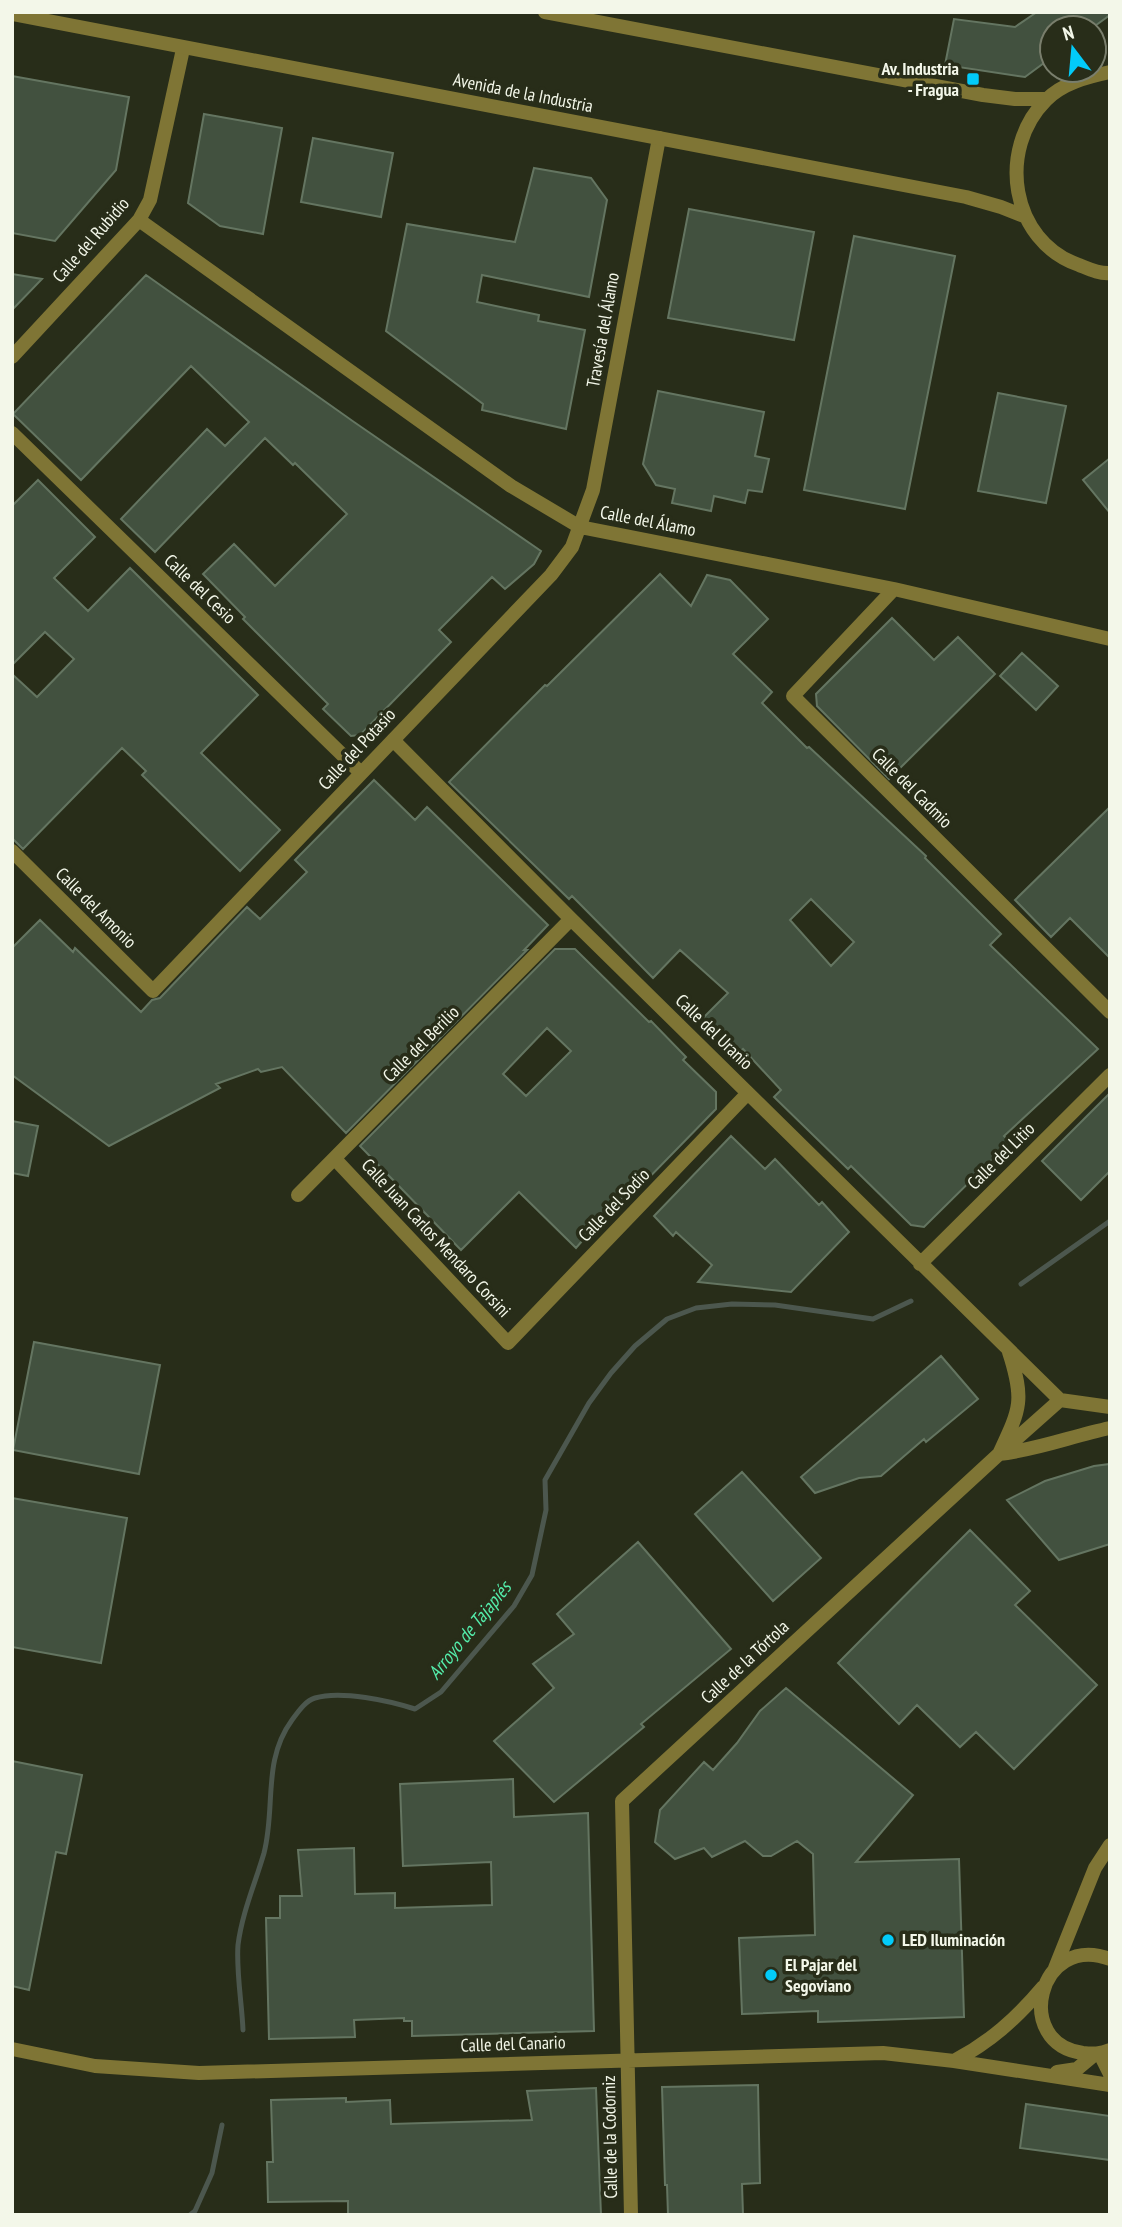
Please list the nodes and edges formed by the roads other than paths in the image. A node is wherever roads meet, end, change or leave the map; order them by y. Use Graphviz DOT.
graph roads {
  1 [pos="545,12"];
  2 [pos="12,14"];
  3 [pos="183,49"];
  4 [pos="1110,72"];
  5 [pos="1047,99"];
  6 [pos="659,138"];
  7 [pos="1024,216"];
  8 [pos="139,220"];
  9 [pos="1110,273"];
  10 [pos="12,357"];
  11 [pos="12,433"];
  12 [pos="580,527"];
  13 [pos="894,589"];
  14 [pos="1110,639"];
  15 [pos="393,740"];
  16 [pos="361,773"];
  17 [pos="12,851"];
  18 [pos="571,919"];
  19 [pos="153,991"];
  20 [pos="1110,1012"];
  21 [pos="1110,1075"];
  22 [pos="748,1093"];
  23 [pos="335,1159"];
  24 [pos="298,1195"];
  25 [pos="920,1264"];
  26 [pos="508,1343"];
  27 [pos="1008,1351"];
  28 [pos="1060,1400"];
  29 [pos="1110,1407"];
  30 [pos="1110,1428"];
  31 [pos="999,1454"];
  32 [pos="1110,1844"];
  33 [pos="1110,1959"];
  34 [pos="1055,1968"];
  35 [pos="1043,1986"];
  36 [pos="12,2049"];
  37 [pos="1102,2053"];
  38 [pos="628,2059"];
  39 [pos="954,2061"];
  40 [pos="1017,2070"];
  41 [pos="1110,2074"];
  42 [pos="1110,2085"];
  43 [pos="631,2215"];
  1 -- 5 [label="street"];
  2 -- 3 [label="street, Avenida de la Industria"];
  3 -- 6 [label="street, Avenida de la Industria"];
  3 -- 8 [label="street, Calle del Rubidio"];
  4 -- 5 [label="street"];
  5 -- 7 [label="street"];
  6 -- 7 [label="street, Avenida de la Industria"];
  6 -- 12 [label="street, Travesía del Álamo"];
  7 -- 9 [label="street"];
  8 -- 10 [label="street, Calle del Rubidio"];
  8 -- 12 [label="street, Calle del Álamo"];
  11 -- 16 [label="street, Calle del Cesio"];
  12 -- 13 [label="street, Calle del Álamo"];
  12 -- 15 [label="street, Calle del Potasio"];
  13 -- 14 [label="street, Calle del Álamo"];
  13 -- 20 [label="street, Calle del Cadmio"];
  15 -- 16 [label="street, Calle del Potasio"];
  15 -- 18 [label="street, Calle del Uranio"];
  16 -- 19 [label="street, Calle del Potasio"];
  17 -- 19 [label="street, Calle del Amonio"];
  18 -- 22 [label="street, Calle del Uranio"];
  18 -- 23 [label="street, Calle del Berilio"];
  21 -- 25 [label="street, Calle del Litio"];
  22 -- 25 [label="street, Calle del Uranio"];
  22 -- 26 [label="street, Calle del Sodio"];
  23 -- 24 [label="street, Calle del Berilio"];
  23 -- 26 [label="street, Calle Juan Carlos Mendaro Corsini"];
  25 -- 27 [label="street, Calle del Uranio"];
  27 -- 28 [label="street, Calle del Uranio"];
  27 -- 31 [label="street"];
  28 -- 29 [label="street"];
  28 -- 31 [label="street, Calle de la Tórtola"];
  30 -- 31 [label="street"];
  31 -- 38 [label="street, Calle de la Tórtola"];
  32 -- 34 [label="street"];
  33 -- 34 [label="street"];
  34 -- 35 [label="street"];
  35 -- 37 [label="street"];
  35 -- 39 [label="street"];
  36 -- 38 [label="street, Calle del Canario"];
  37 -- 40 [label="street, Calle del Canario"];
  37 -- 41 [label="street"];
  38 -- 39 [label="street, Calle del Canario"];
  38 -- 43 [label="street, Calle de la Codorniz"];
  39 -- 40 [label="street, Calle del Canario"];
  40 -- 42 [label="street, Calle del Canario"];
}
